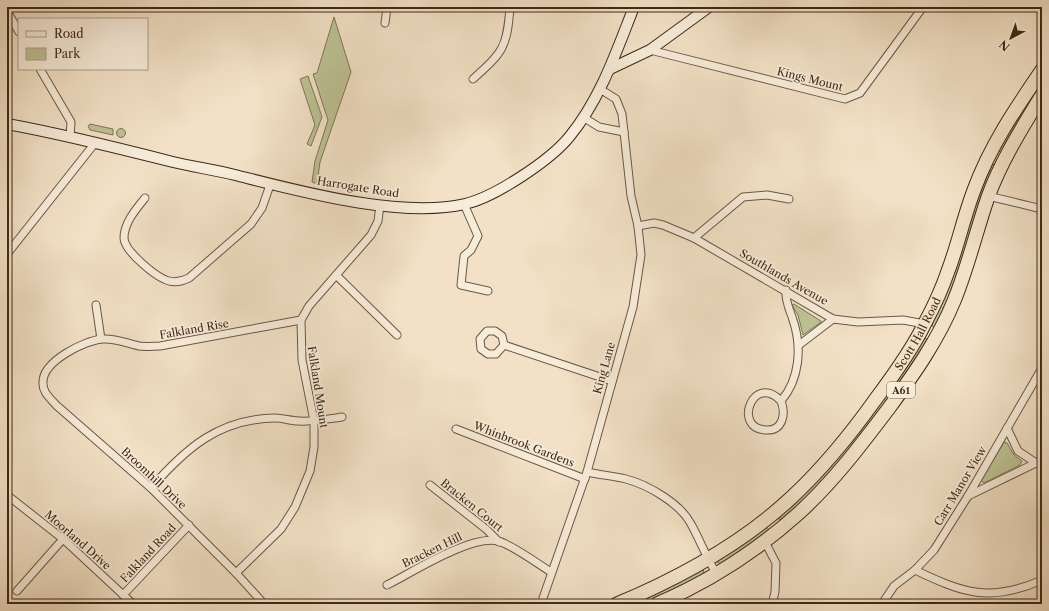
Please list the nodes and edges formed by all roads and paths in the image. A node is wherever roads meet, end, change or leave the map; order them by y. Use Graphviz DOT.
graph roads {
  1 [pos="387,7"];
  2 [pos="510,7"];
  3 [pos="627,7"];
  4 [pos="634,7"];
  5 [pos="709,7"];
  6 [pos="923,7"];
  7 [pos="7,11"];
  8 [pos="630,17"];
  9 [pos="385,23"];
  10 [pos="18,30"];
  11 [pos="650,50"];
  12 [pos="41,70"];
  13 [pos="610,70"];
  14 [pos="1042,70"];
  15 [pos="473,79"];
  16 [pos="600,89"];
  17 [pos="1042,95"];
  18 [pos="583,117"];
  19 [pos="7,124"];
  20 [pos="624,132"];
  21 [pos="70,137"];
  22 [pos="95,143"];
  23 [pos="270,185"];
  24 [pos="988,196"];
  25 [pos="145,198"];
  26 [pos="789,199"];
  27 [pos="464,204"];
  28 [pos="380,205"];
  29 [pos="1042,209"];
  30 [pos="638,226"];
  31 [pos="694,238"];
  32 [pos="7,254"];
  33 [pos="336,274"];
  34 [pos="786,290"];
  35 [pos="488,291"];
  36 [pos="96,305"];
  37 [pos="833,318"];
  38 [pos="301,320"];
  39 [pos="925,324"];
  40 [pos="397,335"];
  41 [pos="101,339"];
  42 [pos="504,345"];
  43 [pos="799,345"];
  44 [pos="50,366"];
  45 [pos="1042,368"];
  46 [pos="612,381"];
  47 [pos="781,401"];
  48 [pos="342,417"];
  49 [pos="314,421"];
  50 [pos="1007,428"];
  51 [pos="456,429"];
  52 [pos="1039,462"];
  53 [pos="586,476"];
  54 [pos="430,485"];
  55 [pos="151,488"];
  56 [pos="7,495"];
  57 [pos="968,496"];
  58 [pos="189,525"];
  59 [pos="64,539"];
  60 [pos="764,540"];
  61 [pos="499,542"];
  62 [pos="707,559"];
  63 [pos="915,570"];
  64 [pos="551,572"];
  65 [pos="716,573"];
  66 [pos="236,574"];
  67 [pos="1042,580"];
  68 [pos="387,585"];
  69 [pos="17,591"];
  70 [pos="123,595"];
  71 [pos="133,604"];
  72 [pos="264,604"];
  73 [pos="542,604"];
  74 [pos="617,604"];
  75 [pos="657,604"];
  76 [pos="772,604"];
  77 [pos="882,604"];
  1 -- 9 [label="street"];
  2 -- 15 [label="street"];
  3 -- 8 [label="street"];
  4 -- 8 [label="street, Harrogate Road"];
  5 -- 11 [label="street"];
  6 -- 11 [label="street, Kings Mount"];
  7 -- 10 [label="street"];
  8 -- 13 [label="street, Harrogate Road"];
  11 -- 13 [label="street"];
  12 -- 21 [label="street"];
  13 -- 16 [label="street, Harrogate Road"];
  14 -- 39 [label="highway, Scott Hall Road / A61"];
  16 -- 18 [label="street, Harrogate Road"];
  16 -- 20 [label="street, King Lane"];
  17 -- 24 [label="highway, Scott Hall Road / A61"];
  18 -- 20 [label="street"];
  18 -- 27 [label="street, Harrogate Road"];
  19 -- 21 [label="street, Harrogate Road"];
  20 -- 30 [label="street, King Lane"];
  21 -- 22 [label="street, Harrogate Road"];
  22 -- 23 [label="street, Harrogate Road"];
  22 -- 32 [label="street"];
  23 -- 25 [label="street"];
  23 -- 28 [label="street, Harrogate Road"];
  24 -- 29 [label="street"];
  24 -- 60 [label="highway, Scott Hall Road / A61"];
  26 -- 31 [label="street"];
  27 -- 28 [label="street, Harrogate Road"];
  27 -- 35 [label="street"];
  28 -- 33 [label="street, Falkland Mount"];
  30 -- 31 [label="street, Southlands Avenue"];
  30 -- 46 [label="street, King Lane"];
  31 -- 34 [label="street, Southlands Avenue"];
  33 -- 38 [label="street, Falkland Mount"];
  33 -- 40 [label="street"];
  34 -- 37 [label="street, Southlands Avenue"];
  34 -- 43 [label="street"];
  36 -- 41 [label="street"];
  37 -- 39 [label="street, Southlands Avenue"];
  37 -- 43 [label="street"];
  38 -- 41 [label="street, Falkland Rise"];
  38 -- 49 [label="street, Falkland Mount"];
  39 -- 62 [label="highway, Scott Hall Road / A61"];
  41 -- 44 [label="street, Falkland Rise"];
  42 -- 46 [label="street"];
  43 -- 47 [label="street"];
  44 -- 55 [label="street, Broomhill Drive"];
  45 -- 50 [label="street, Carr Manor View"];
  46 -- 53 [label="street, King Lane"];
  47 -- 47 [label="street"];
  48 -- 49 [label="street"];
  49 -- 55 [label="street"];
  49 -- 66 [label="street, Falkland Mount"];
  50 -- 52 [label="street"];
  50 -- 57 [label="street, Carr Manor View"];
  51 -- 53 [label="street, Whinbrook Gardens"];
  52 -- 57 [label="street"];
  53 -- 62 [label="street, Whinbrook Gardens"];
  53 -- 64 [label="street, King Lane"];
  54 -- 61 [label="street, Bracken Court"];
  55 -- 58 [label="street, Broomhill Drive"];
  56 -- 59 [label="street, Moorland Drive"];
  57 -- 63 [label="street, Carr Manor View"];
  58 -- 66 [label="street, Broomhill Drive"];
  58 -- 70 [label="street, Falkland Road"];
  59 -- 69 [label="street"];
  59 -- 70 [label="street, Moorland Drive"];
  60 -- 65 [label="highway, Scott Hall Road / A61"];
  60 -- 76 [label="street"];
  61 -- 64 [label="street, Bracken Hill"];
  61 -- 68 [label="street, Bracken Hill"];
  62 -- 65 [label="street, Whinbrook Gardens"];
  62 -- 74 [label="highway, Scott Hall Road / A61"];
  63 -- 67 [label="street"];
  63 -- 77 [label="street, Carr Manor View"];
  64 -- 73 [label="street, King Lane"];
  65 -- 75 [label="highway, Scott Hall Road / A61"];
  66 -- 72 [label="street, Broomhill Drive"];
  70 -- 71 [label="street, Moorland Drive"];
}
